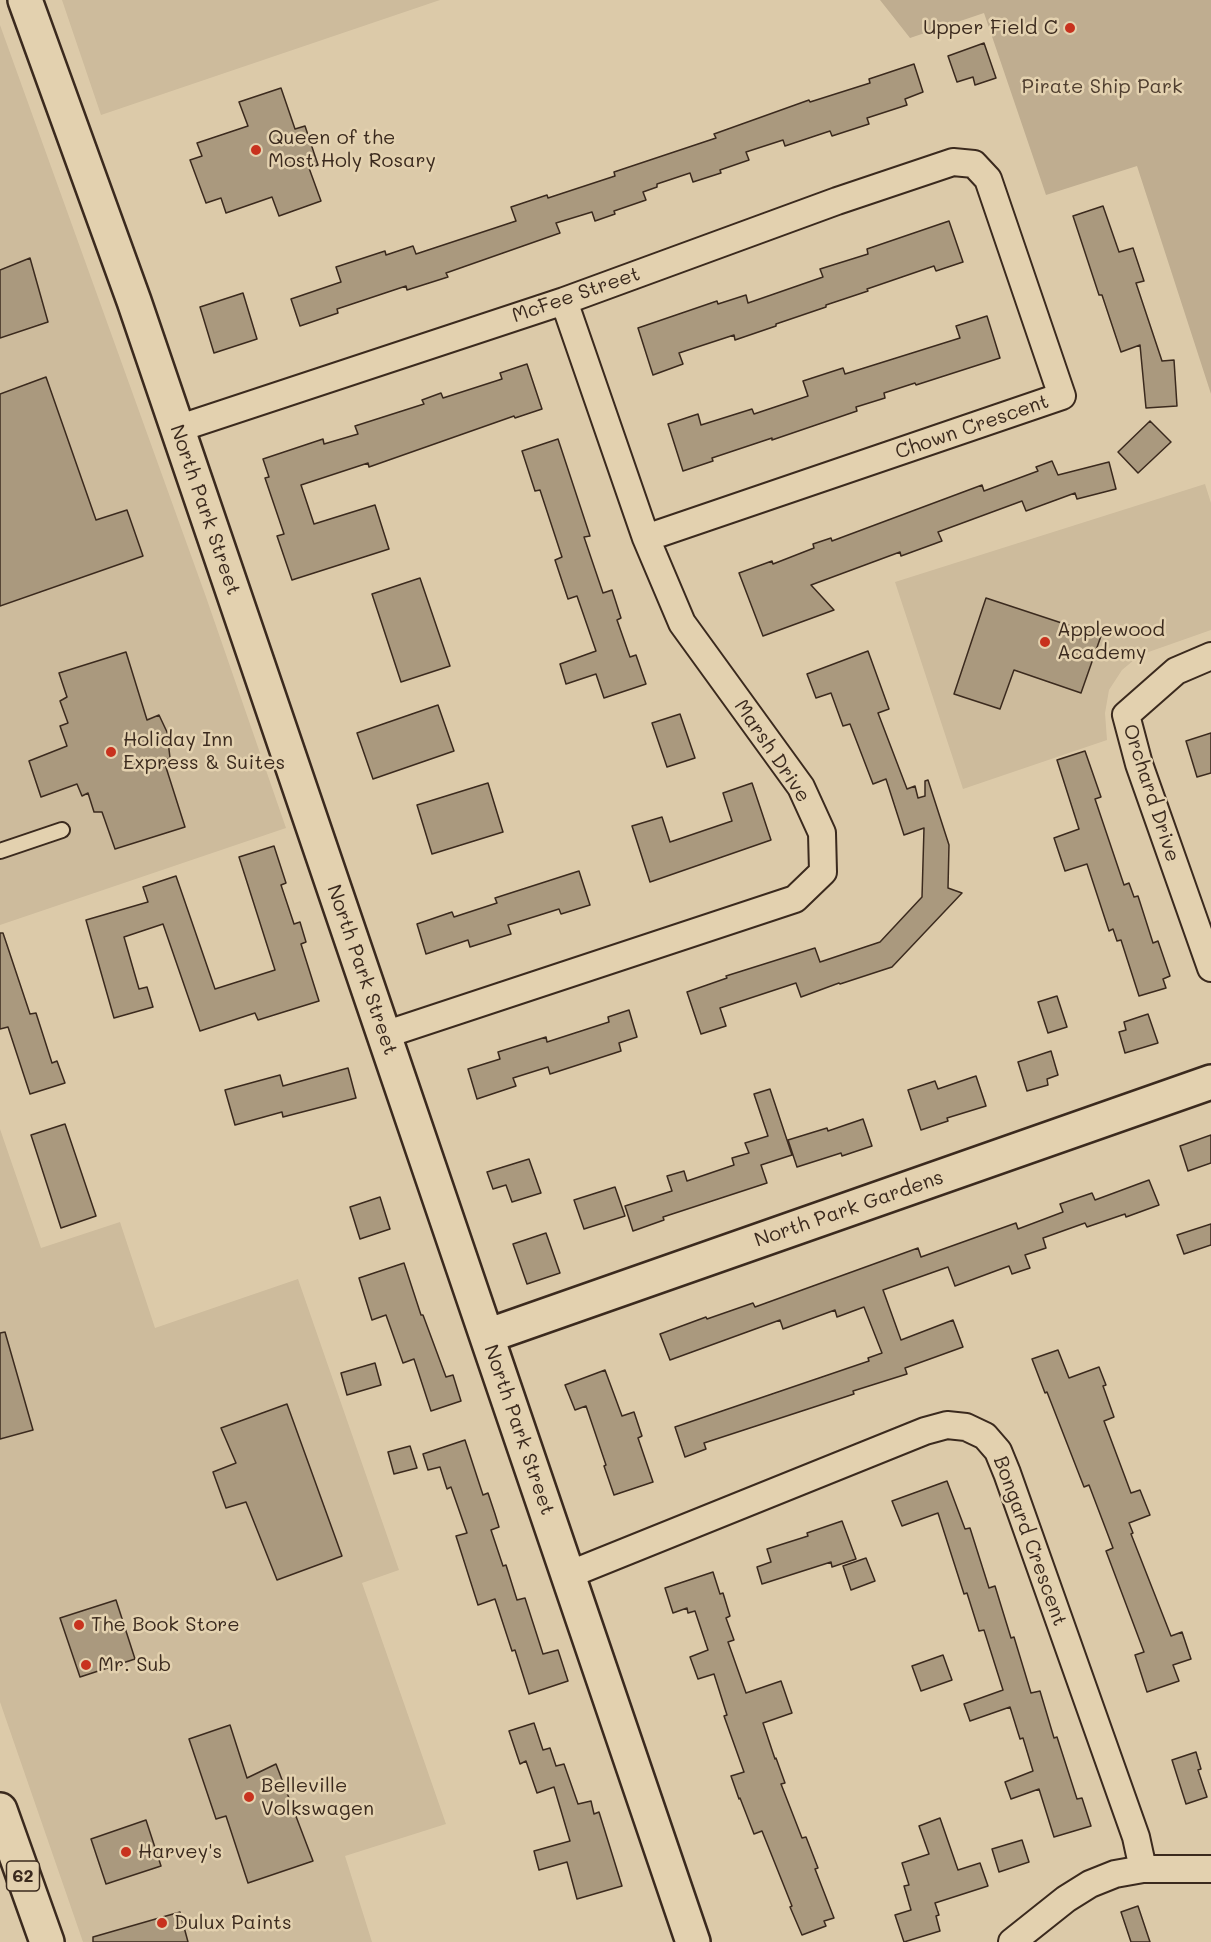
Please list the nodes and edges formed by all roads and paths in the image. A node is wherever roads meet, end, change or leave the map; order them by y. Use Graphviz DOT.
graph roads {
  1 [pos="25,0"];
  2 [pos="974,164"];
  3 [pos="564,301"];
  4 [pos="177,429"];
  5 [pos="646,538"];
  6 [pos="1211,656"];
  7 [pos="62,830"];
  8 [pos="0,851"];
  9 [pos="1211,969"];
  10 [pos="384,1035"];
  11 [pos="1211,1082"];
  12 [pos="487,1336"];
  13 [pos="568,1575"];
  14 [pos="0,1810"];
  15 [pos="1143,1869"];
  16 [pos="1211,1869"];
  17 [pos="47,1942"];
  18 [pos="693,1942"];
  19 [pos="1012,1942"];
  1 -- 4 [label="street, North Park Street"];
  2 -- 3 [label="street, McFee Street"];
  2 -- 5 [label="street, Chown Crescent"];
  3 -- 4 [label="street, McFee Street"];
  3 -- 5 [label="street, Marsh Drive"];
  4 -- 10 [label="street, North Park Street"];
  5 -- 10 [label="street, Marsh Drive"];
  6 -- 9 [label="street, Orchard Drive"];
  7 -- 8 [label="lane"];
  10 -- 12 [label="street, North Park Street"];
  11 -- 12 [label="street, North Park Gardens"];
  12 -- 13 [label="street, North Park Street"];
  13 -- 15 [label="street, Bongard Crescent"];
  13 -- 18 [label="street, North Park Street"];
  14 -- 17 [label="street, 62"];
  15 -- 16 [label="street"];
  15 -- 19 [label="street"];
}
